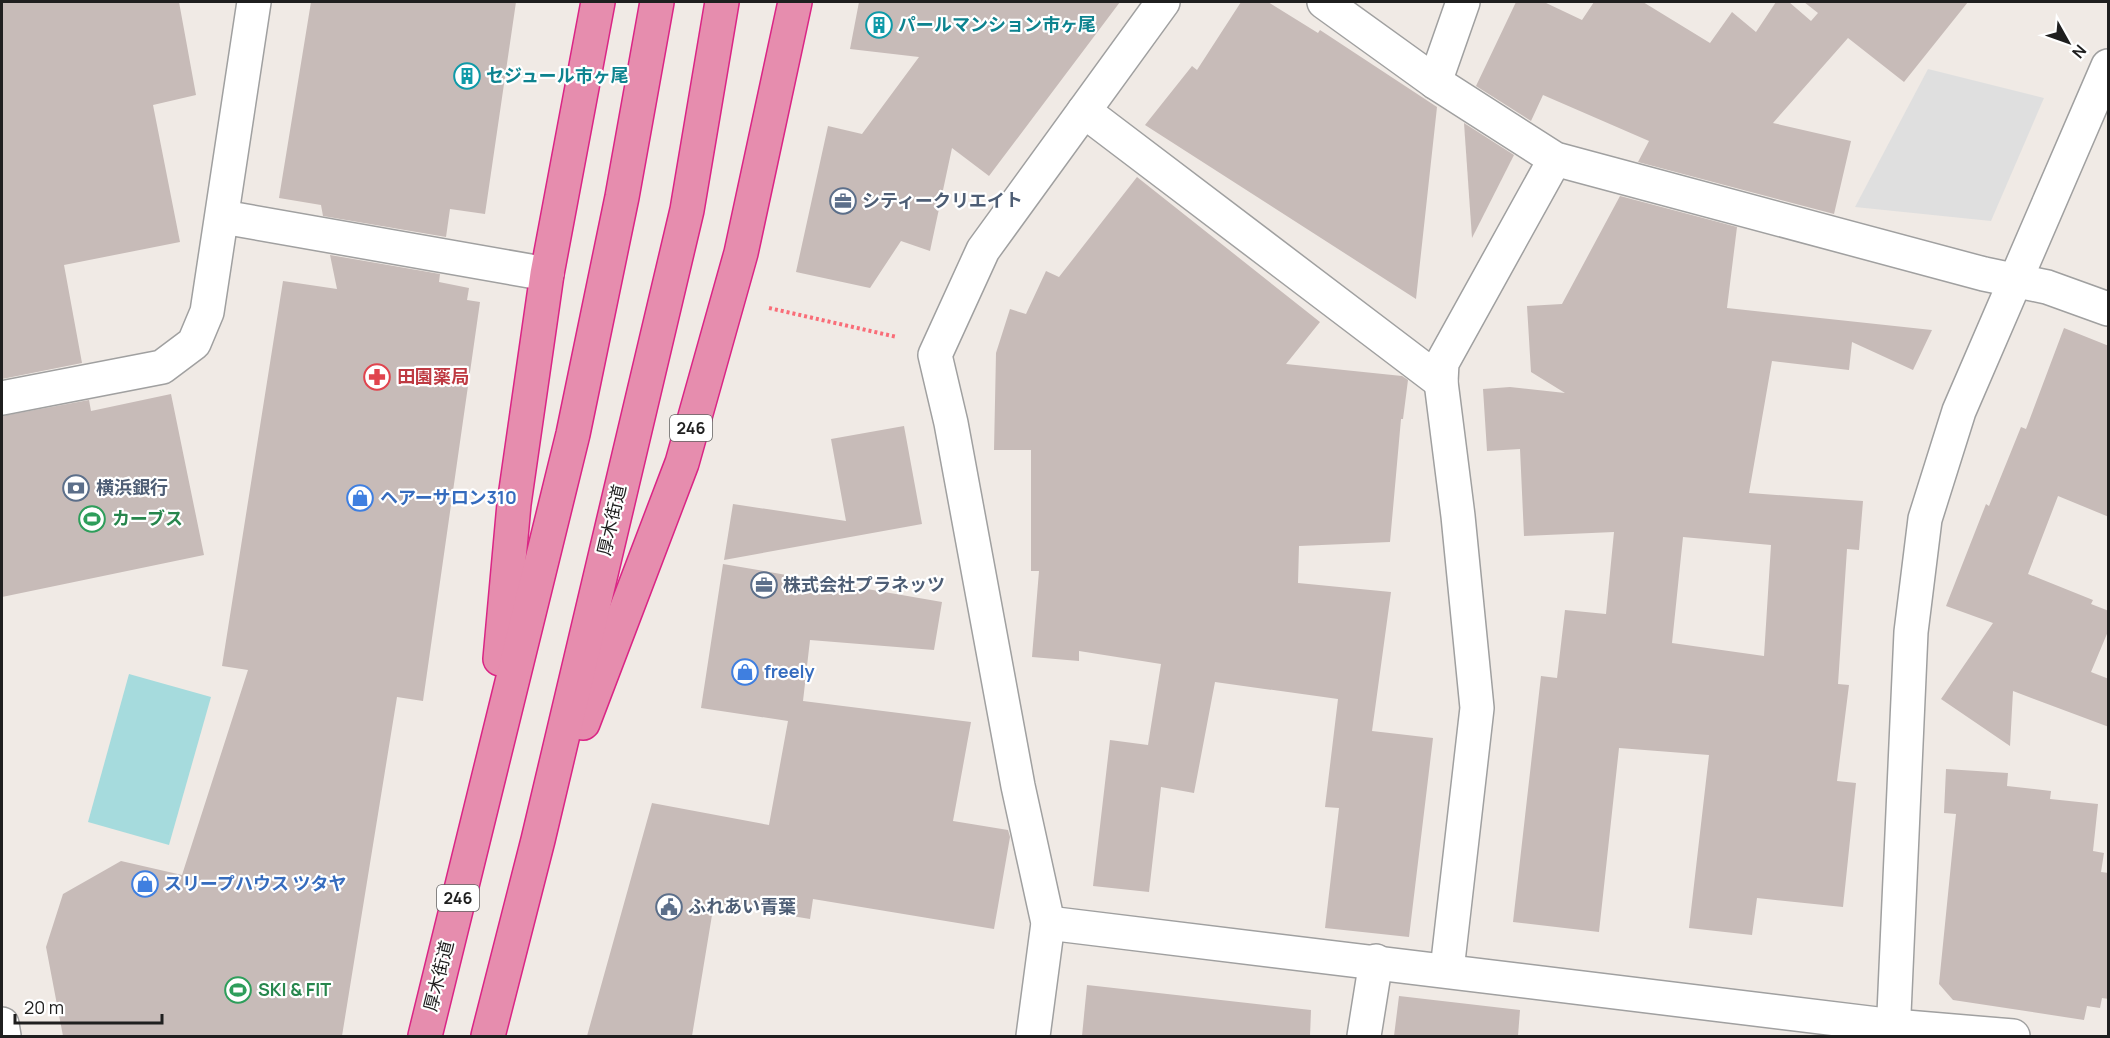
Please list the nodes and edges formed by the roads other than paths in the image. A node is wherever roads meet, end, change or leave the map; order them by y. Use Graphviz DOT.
graph roads {
  1 [pos="254,2"];
  2 [pos="598,2"];
  3 [pos="657,2"];
  4 [pos="722,2"];
  5 [pos="795,2"];
  6 [pos="1163,2"];
  7 [pos="1324,2"];
  8 [pos="1463,2"];
  9 [pos="2109,66"];
  10 [pos="1435,82"];
  11 [pos="1084,111"];
  12 [pos="1555,159"];
  13 [pos="223,217"];
  14 [pos="547,274"];
  15 [pos="2017,281"];
  16 [pos="2109,309"];
  17 [pos="1441,382"];
  18 [pos="2,398"];
  19 [pos="491,760"];
  20 [pos="538,840"];
  21 [pos="1048,922"];
  22 [pos="1376,962"];
  23 [pos="1447,970"];
  24 [pos="2,1024"];
  25 [pos="1894,1031"];
  26 [pos="4,1036"];
  27 [pos="425,1036"];
  28 [pos="489,1036"];
  29 [pos="1033,1036"];
  30 [pos="1364,1036"];
  31 [pos="2013,1036"];
  1 -- 13 [label="street"];
  2 -- 14 [label="highway, 246"];
  3 -- 19 [label="highway, 厚木街道 / 246"];
  4 -- 20 [label="highway, 厚木街道 / 246"];
  5 -- 20 [label="highway, 246"];
  6 -- 11 [label="street"];
  7 -- 10 [label="street"];
  8 -- 10 [label="street"];
  9 -- 15 [label="street"];
  10 -- 12 [label="street"];
  11 -- 17 [label="street"];
  11 -- 21 [label="street"];
  12 -- 15 [label="street"];
  12 -- 17 [label="street"];
  13 -- 14 [label="street"];
  13 -- 18 [label="street"];
  14 -- 19 [label="highway, 246"];
  15 -- 16 [label="street"];
  15 -- 25 [label="street"];
  17 -- 23 [label="street"];
  19 -- 27 [label="highway, 厚木街道 / 246"];
  20 -- 28 [label="highway, 厚木街道 / 246"];
  21 -- 22 [label="street"];
  21 -- 29 [label="street"];
  22 -- 23 [label="street"];
  22 -- 30 [label="street"];
  23 -- 25 [label="street"];
  24 -- 26 [label="street"];
  25 -- 31 [label="street"];
}
